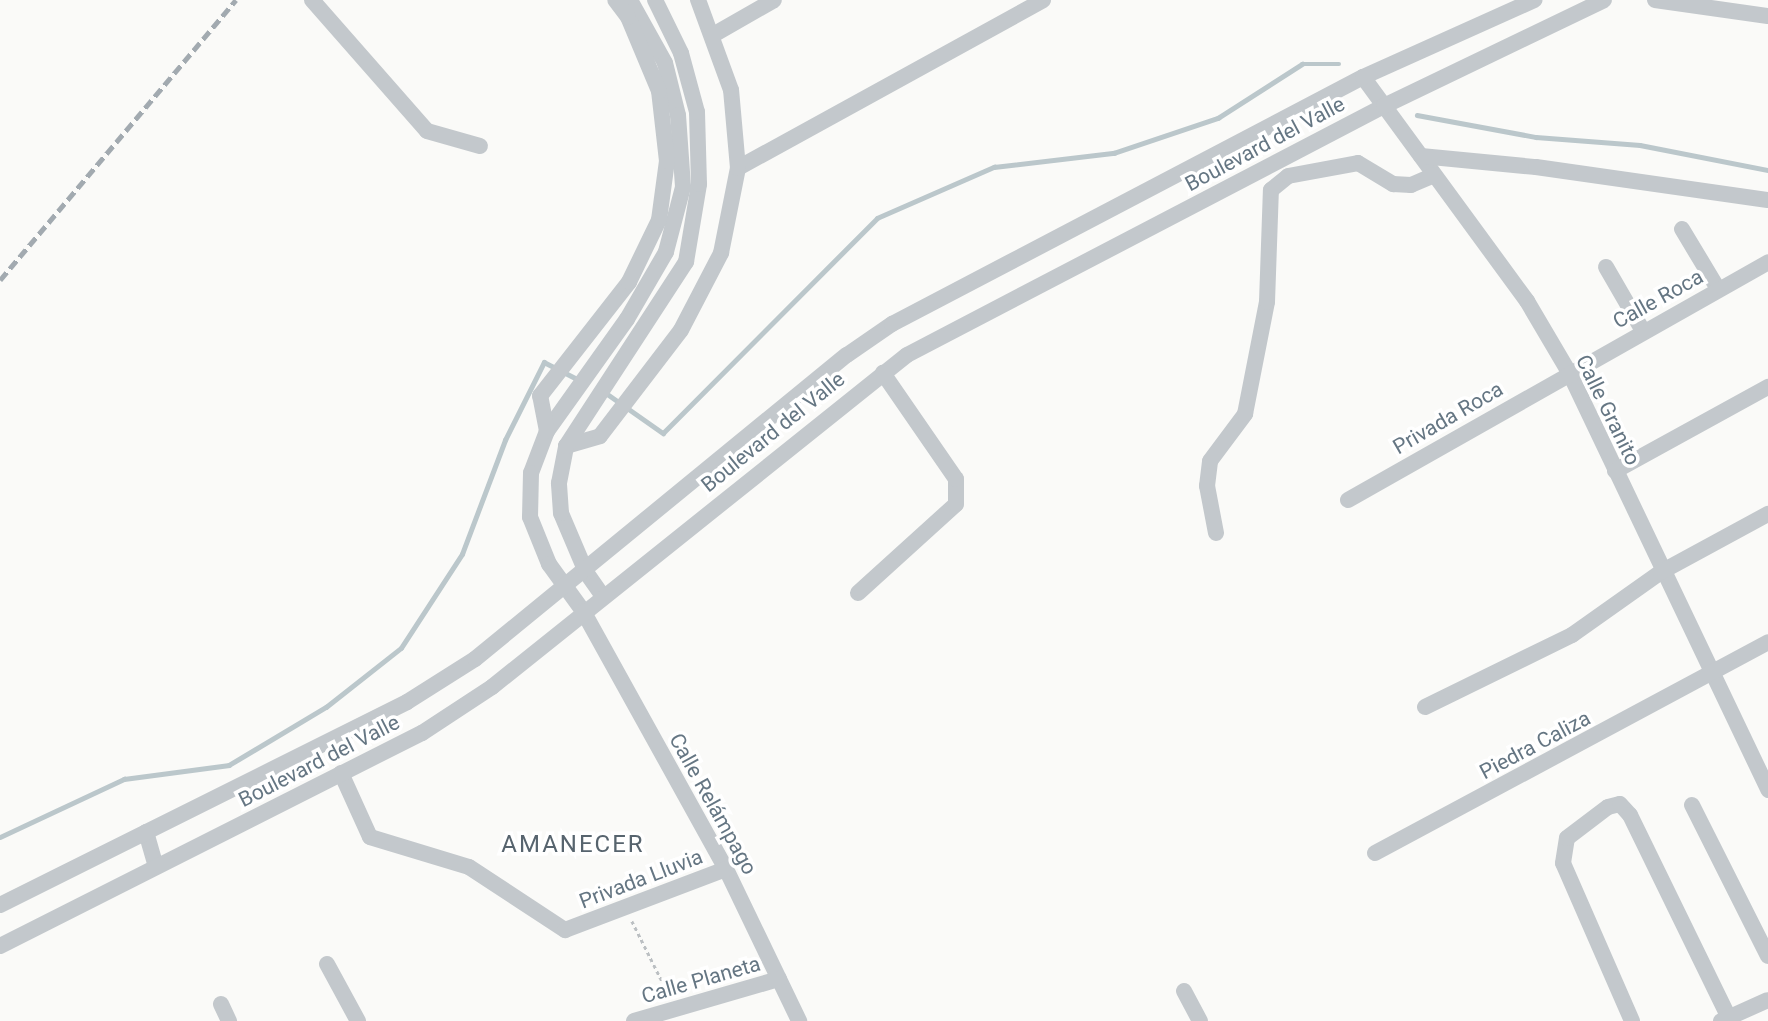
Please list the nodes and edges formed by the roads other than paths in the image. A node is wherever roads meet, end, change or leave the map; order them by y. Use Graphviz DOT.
graph roads {
  1 [pos="312,0"];
  2 [pos="615,0"];
  3 [pos="630,0"];
  4 [pos="654,0"];
  5 [pos="698,0"];
  6 [pos="774,0"];
  7 [pos="1043,0"];
  8 [pos="1534,0"];
  9 [pos="1604,0"];
  10 [pos="1655,0"];
  11 [pos="1726,0"];
  12 [pos="1739,11"];
  13 [pos="1768,16"];
  14 [pos="713,35"];
  15 [pos="1363,77"];
  16 [pos="1384,106"];
  17 [pos="480,146"];
  18 [pos="1420,156"];
  19 [pos="738,168"];
  20 [pos="1434,175"];
  21 [pos="1768,200"];
  22 [pos="1682,229"];
  23 [pos="1768,262"];
  24 [pos="1606,267"];
  25 [pos="1718,289"];
  26 [pos="1643,331"];
  27 [pos="883,373"];
  28 [pos="1570,374"];
  29 [pos="1768,387"];
  30 [pos="547,431"];
  31 [pos="566,446"];
  32 [pos="1615,471"];
  33 [pos="1348,500"];
  34 [pos="1768,514"];
  35 [pos="1216,533"];
  36 [pos="586,572"];
  37 [pos="1661,572"];
  38 [pos="566,587"];
  39 [pos="858,593"];
  40 [pos="602,595"];
  41 [pos="583,611"];
  42 [pos="1768,642"];
  43 [pos="1713,673"];
  44 [pos="1425,707"];
  45 [pos="1763,760"];
  46 [pos="341,774"];
  47 [pos="1768,790"];
  48 [pos="1692,804"];
  49 [pos="146,832"];
  50 [pos="1376,853"];
  51 [pos="156,866"];
  52 [pos="726,869"];
  53 [pos="0,905"];
  54 [pos="0,946"];
  55 [pos="1768,956"];
  56 [pos="327,964"];
  57 [pos="779,979"];
  58 [pos="1184,991"];
  59 [pos="1768,1000"];
  60 [pos="221,1004"];
  61 [pos="1725,1019"];
  62 [pos="229,1021"];
  63 [pos="358,1021"];
  64 [pos="634,1021"];
  65 [pos="799,1021"];
  66 [pos="1200,1021"];
  67 [pos="1632,1021"];
  1 -- 17 [label="street"];
  2 -- 30 [label="street"];
  3 -- 30 [label="street, Calle Relámpago"];
  4 -- 31 [label="street"];
  5 -- 14 [label="street"];
  6 -- 14 [label="street"];
  7 -- 19 [label="street"];
  8 -- 15 [label="street, Boulevard del Valle"];
  9 -- 16 [label="street, Boulevard del Valle"];
  10 -- 12 [label="street"];
  11 -- 12 [label="street"];
  12 -- 13 [label="street"];
  14 -- 19 [label="street"];
  15 -- 16 [label="street, Calle Granito"];
  15 -- 36 [label="street, Boulevard del Valle"];
  16 -- 18 [label="street, Calle Granito"];
  16 -- 27 [label="street, Boulevard del Valle"];
  18 -- 20 [label="street, Calle Granito"];
  18 -- 21 [label="street"];
  19 -- 31 [label="street"];
  20 -- 28 [label="street, Calle Granito"];
  20 -- 35 [label="street"];
  22 -- 25 [label="street"];
  23 -- 25 [label="street, Calle Roca"];
  24 -- 26 [label="street"];
  25 -- 26 [label="street, Calle Roca"];
  26 -- 28 [label="street, Calle Roca"];
  27 -- 39 [label="street"];
  27 -- 40 [label="street, Boulevard del Valle"];
  28 -- 32 [label="street, Calle Granito"];
  28 -- 33 [label="street, Privada Roca"];
  29 -- 32 [label="street"];
  30 -- 38 [label="street, Calle Relámpago"];
  31 -- 36 [label="street"];
  32 -- 37 [label="street, Calle Granito"];
  34 -- 37 [label="street"];
  36 -- 38 [label="street, Boulevard del Valle"];
  36 -- 40 [label="street"];
  37 -- 43 [label="street, Calle Granito"];
  37 -- 44 [label="street"];
  38 -- 41 [label="street, Calle Relámpago"];
  38 -- 49 [label="street, Boulevard del Valle"];
  40 -- 41 [label="street, Boulevard del Valle"];
  41 -- 46 [label="street, Boulevard del Valle"];
  41 -- 52 [label="street, Calle Relámpago"];
  42 -- 43 [label="street, Piedra Caliza"];
  43 -- 45 [label="street, Calle Granito"];
  43 -- 50 [label="street, Piedra Caliza"];
  45 -- 47 [label="street, Calle Granito"];
  46 -- 51 [label="street, Boulevard del Valle"];
  46 -- 52 [label="street, Privada Lluvia"];
  48 -- 55 [label="street"];
  49 -- 51 [label="street"];
  49 -- 53 [label="street, Boulevard del Valle"];
  51 -- 54 [label="street, Boulevard del Valle"];
  52 -- 57 [label="street, Calle Relámpago"];
  56 -- 63 [label="street"];
  57 -- 64 [label="street, Calle Planeta"];
  57 -- 65 [label="street, Calle Relámpago"];
  58 -- 66 [label="street"];
  59 -- 61 [label="street"];
  60 -- 62 [label="street"];
  61 -- 67 [label="street"];
}
